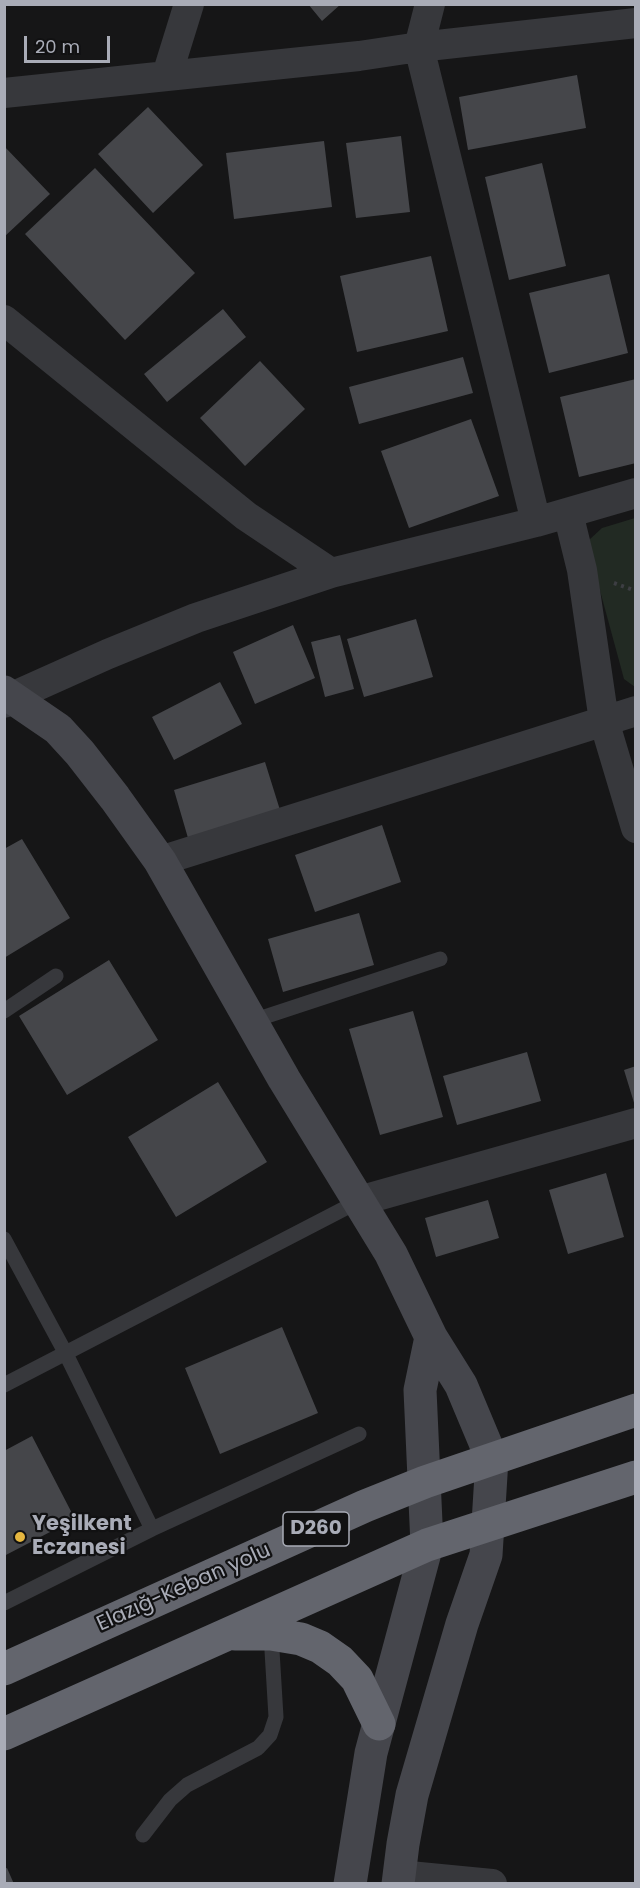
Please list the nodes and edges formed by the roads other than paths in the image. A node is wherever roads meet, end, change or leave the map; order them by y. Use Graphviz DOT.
graph roads {
  1 [pos="189,4"];
  2 [pos="430,4"];
  3 [pos="636,23"];
  4 [pos="419,47"];
  5 [pos="167,75"];
  6 [pos="4,93"];
  7 [pos="4,320"];
  8 [pos="636,493"];
  9 [pos="568,513"];
  10 [pos="536,522"];
  11 [pos="331,573"];
  12 [pos="7,697"];
  13 [pos="636,711"];
  14 [pos="604,722"];
  15 [pos="636,828"];
  16 [pos="160,861"];
  17 [pos="440,959"];
  18 [pos="56,976"];
  19 [pos="4,1011"];
  20 [pos="252,1022"];
  21 [pos="636,1123"];
  22 [pos="359,1201"];
  23 [pos="4,1239"];
  24 [pos="431,1337"];
  25 [pos="66,1354"];
  26 [pos="4,1385"];
  27 [pos="636,1410"];
  28 [pos="359,1434"];
  29 [pos="492,1459"];
  30 [pos="636,1477"];
  31 [pos="425,1482"];
  32 [pos="488,1525"];
  33 [pos="152,1529"];
  34 [pos="427,1545"];
  35 [pos="4,1603"];
  36 [pos="227,1634"];
  37 [pos="271,1634"];
  38 [pos="4,1669"];
  39 [pos="379,1724"];
  40 [pos="4,1734"];
  41 [pos="143,1835"];
  42 [pos="399,1879"];
  43 [pos="350,1884"];
  44 [pos="492,1884"];
  1 -- 5 [label="street"];
  2 -- 4 [label="street"];
  3 -- 4 [label="street"];
  4 -- 5 [label="street"];
  4 -- 10 [label="street"];
  5 -- 6 [label="street"];
  7 -- 11 [label="street"];
  8 -- 9 [label="street"];
  9 -- 10 [label="street"];
  9 -- 14 [label="street"];
  10 -- 11 [label="street"];
  11 -- 12 [label="street"];
  12 -- 16 [label="main road"];
  13 -- 14 [label="street"];
  14 -- 15 [label="street"];
  14 -- 16 [label="street"];
  16 -- 20 [label="main road"];
  17 -- 20 [label="lane"];
  18 -- 19 [label="lane"];
  20 -- 22 [label="main road"];
  21 -- 22 [label="street"];
  22 -- 24 [label="main road"];
  22 -- 25 [label="lane"];
  23 -- 25 [label="lane"];
  24 -- 29 [label="main road"];
  24 -- 31 [label="main road"];
  25 -- 26 [label="lane"];
  25 -- 33 [label="lane"];
  27 -- 29 [label="highway, Elazığ-Keban yolu / D260"];
  28 -- 33 [label="lane"];
  29 -- 31 [label="highway, Elazığ-Keban yolu / D260"];
  29 -- 32 [label="main road"];
  30 -- 32 [label="highway, D260"];
  31 -- 34 [label="main road"];
  31 -- 38 [label="highway, Elazığ-Keban yolu / D260"];
  32 -- 34 [label="highway, D260"];
  32 -- 42 [label="main road"];
  33 -- 35 [label="lane"];
  34 -- 36 [label="highway, D260"];
  34 -- 39 [label="main road"];
  36 -- 37 [label="highway"];
  36 -- 40 [label="highway, D260"];
  37 -- 39 [label="highway"];
  37 -- 41 [label="lane"];
  39 -- 43 [label="main road"];
  42 -- 44 [label="street"];
}
